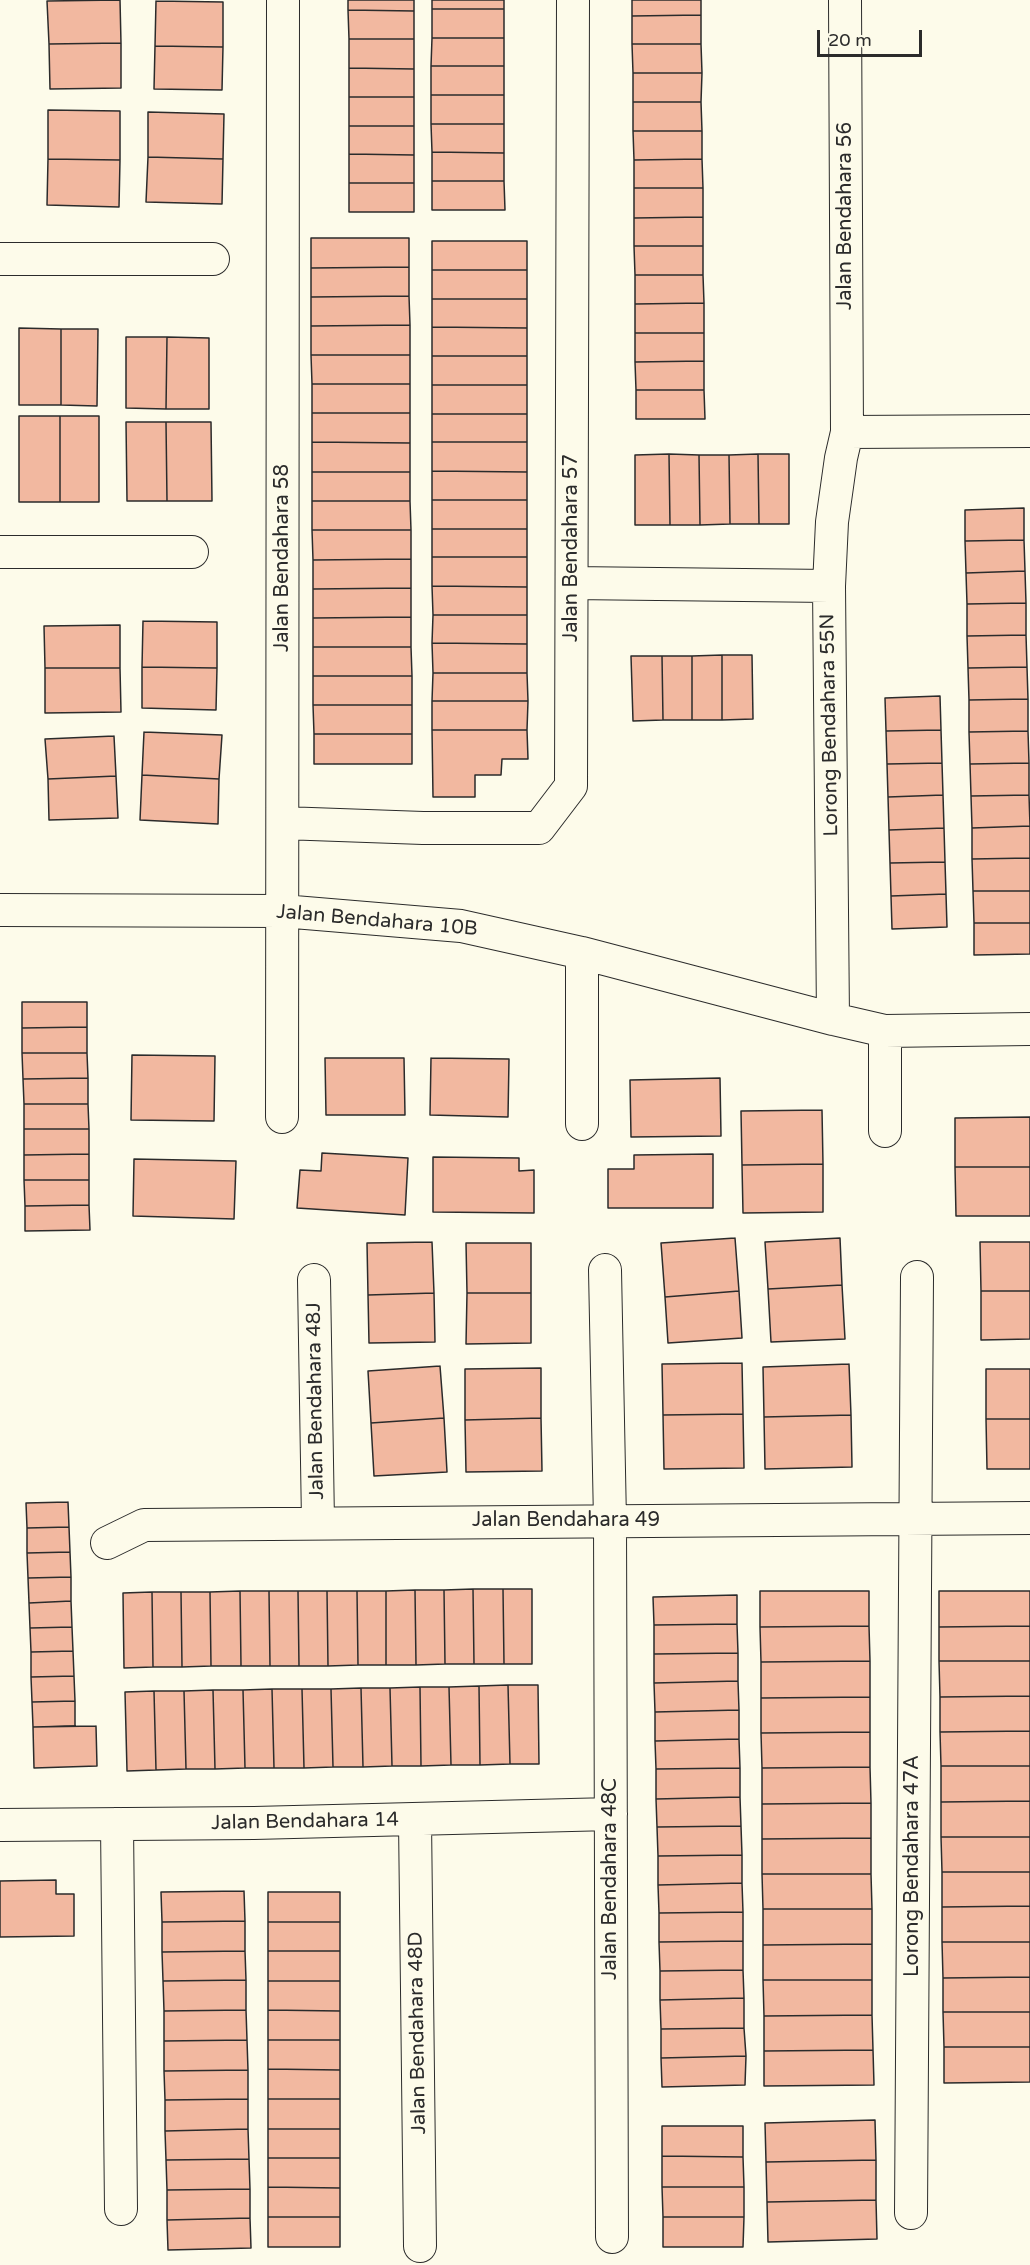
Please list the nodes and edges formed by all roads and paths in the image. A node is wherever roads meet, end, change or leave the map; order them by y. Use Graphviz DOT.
graph roads {
  1 [pos="283,0"];
  2 [pos="573,0"];
  3 [pos="845,0"];
  4 [pos="0,259"];
  5 [pos="213,259"];
  6 [pos="1030,431"];
  7 [pos="848,432"];
  8 [pos="0,552"];
  9 [pos="192,552"];
  10 [pos="572,583"];
  11 [pos="829,586"];
  12 [pos="283,823"];
  13 [pos="0,910"];
  14 [pos="282,911"];
  15 [pos="582,952"];
  16 [pos="833,1019"];
  17 [pos="1030,1029"];
  18 [pos="885,1031"];
  19 [pos="282,1117"];
  20 [pos="582,1124"];
  21 [pos="885,1131"];
  22 [pos="605,1270"];
  23 [pos="917,1277"];
  24 [pos="314,1280"];
  25 [pos="1030,1518"];
  26 [pos="916,1519"];
  27 [pos="610,1521"];
  28 [pos="318,1522"];
  29 [pos="106,1543"];
  30 [pos="611,1814"];
  31 [pos="415,1820"];
  32 [pos="117,1824"];
  33 [pos="0,1825"];
  34 [pos="121,2209"];
  35 [pos="911,2213"];
  36 [pos="612,2237"];
  37 [pos="420,2247"];
  1 -- 12 [label="street, Jalan Bendahara 58"];
  2 -- 10 [label="street, Jalan Bendahara 57"];
  3 -- 7 [label="street, Jalan Bendahara 56"];
  4 -- 5 [label="street"];
  6 -- 7 [label="street"];
  7 -- 11 [label="street, Lorong Bendahara 55N"];
  8 -- 9 [label="street"];
  10 -- 11 [label="street"];
  10 -- 12 [label="street, Jalan Bendahara 57"];
  11 -- 16 [label="street, Lorong Bendahara 55N"];
  12 -- 14 [label="street, Jalan Bendahara 58"];
  13 -- 14 [label="street, Jalan Bendahara 10B"];
  14 -- 15 [label="street, Jalan Bendahara 10B"];
  14 -- 19 [label="street, Jalan Bendahara 58"];
  15 -- 16 [label="street, Jalan Bendahara 10B"];
  15 -- 20 [label="street"];
  16 -- 18 [label="street, Jalan Bendahara 10B"];
  17 -- 18 [label="street, Jalan Bendahara 10B"];
  18 -- 21 [label="street"];
  22 -- 27 [label="street, Jalan Bendahara 48C"];
  23 -- 26 [label="street, Lorong Bendahara 47A"];
  24 -- 28 [label="street, Jalan Bendahara 48J"];
  25 -- 26 [label="street, Jalan Bendahara 49"];
  26 -- 27 [label="street, Jalan Bendahara 49"];
  26 -- 35 [label="street, Lorong Bendahara 47A"];
  27 -- 28 [label="street, Jalan Bendahara 49"];
  27 -- 30 [label="street, Jalan Bendahara 48C"];
  28 -- 29 [label="street, Jalan Bendahara 49"];
  30 -- 31 [label="street, Jalan Bendahara 14"];
  30 -- 36 [label="street, Jalan Bendahara 48C"];
  31 -- 32 [label="street, Jalan Bendahara 14"];
  31 -- 37 [label="street, Jalan Bendahara 48D"];
  32 -- 33 [label="street, Jalan Bendahara 14"];
  32 -- 34 [label="street"];
}
